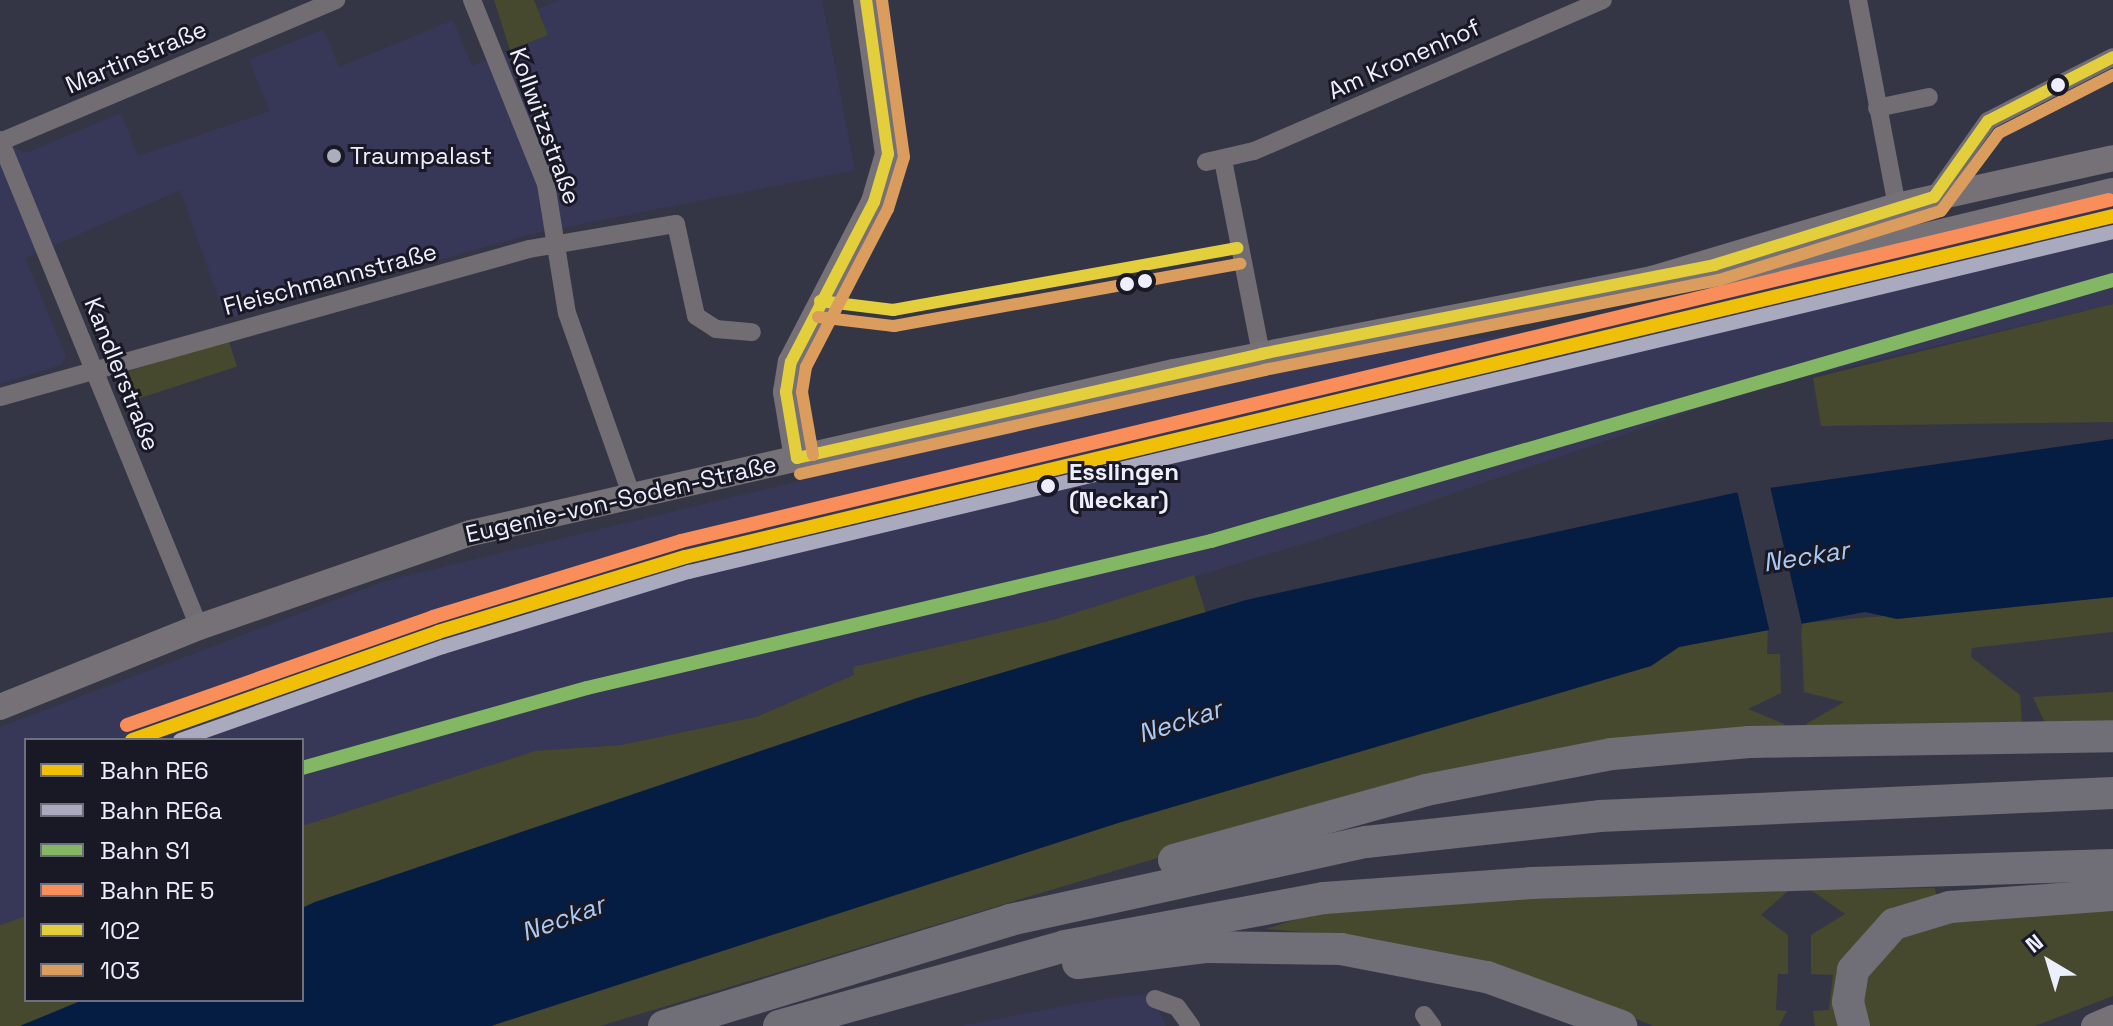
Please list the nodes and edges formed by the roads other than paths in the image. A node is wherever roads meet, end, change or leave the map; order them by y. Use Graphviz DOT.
graph roads {
  1 [pos="336,0"];
  2 [pos="472,0"];
  3 [pos="866,0"];
  4 [pos="1603,0"];
  5 [pos="1858,0"];
  6 [pos="2113,57"];
  7 [pos="1929,97"];
  8 [pos="1877,108"];
  9 [pos="0,141"];
  10 [pos="2113,158"];
  11 [pos="2113,191"];
  12 [pos="1934,197"];
  13 [pos="1897,206"];
  14 [pos="559,245"];
  15 [pos="1652,279"];
  16 [pos="752,332"];
  17 [pos="1261,354"];
  18 [pos="94,368"];
  19 [pos="0,397"];
  20 [pos="797,458"];
  21 [pos="633,499"];
  22 [pos="199,627"];
  23 [pos="0,707"];
  24 [pos="2113,736"];
  25 [pos="2113,793"];
  26 [pos="2113,865"];
  27 [pos="2113,895"];
  28 [pos="900,952"];
  29 [pos="1155,999"];
  30 [pos="843,1006"];
  31 [pos="2113,1018"];
  32 [pos="664,1026"];
  33 [pos="779,1026"];
  34 [pos="1191,1026"];
  35 [pos="1621,1026"];
  36 [pos="1854,1026"];
  37 [pos="2094,1026"];
  1 -- 9 [label="street, Martinstraße"];
  2 -- 14 [label="street, Kollwitzstraße"];
  3 -- 20 [label="main road"];
  4 -- 17 [label="street, Am Kronenhof"];
  5 -- 8 [label="street"];
  6 -- 12 [label="street"];
  7 -- 8 [label="street"];
  8 -- 13 [label="street"];
  9 -- 18 [label="street, Kandlerstraße"];
  10 -- 12 [label="main road"];
  11 -- 15 [label="main road"];
  12 -- 13 [label="main road"];
  13 -- 15 [label="main road"];
  14 -- 16 [label="street, Fleischmannstraße"];
  14 -- 18 [label="street, Fleischmannstraße"];
  14 -- 21 [label="street, Kollwitzstraße"];
  15 -- 17 [label="main road, Eugenie-von-Soden-Straße"];
  17 -- 20 [label="main road, Eugenie-von-Soden-Straße"];
  18 -- 19 [label="street, Fleischmannstraße"];
  18 -- 22 [label="street, Kandlerstraße"];
  20 -- 21 [label="main road, Eugenie-von-Soden-Straße"];
  21 -- 22 [label="main road, Eugenie-von-Soden-Straße"];
  22 -- 23 [label="main road, Eugenie-von-Soden-Straße"];
  24 -- 28 [label="highway"];
  25 -- 28 [label="highway"];
  26 -- 30 [label="highway"];
  27 -- 36 [label="highway"];
  28 -- 32 [label="highway"];
  29 -- 34 [label="street"];
  30 -- 33 [label="highway"];
  30 -- 35 [label="highway"];
  31 -- 37 [label="main road"];
}
